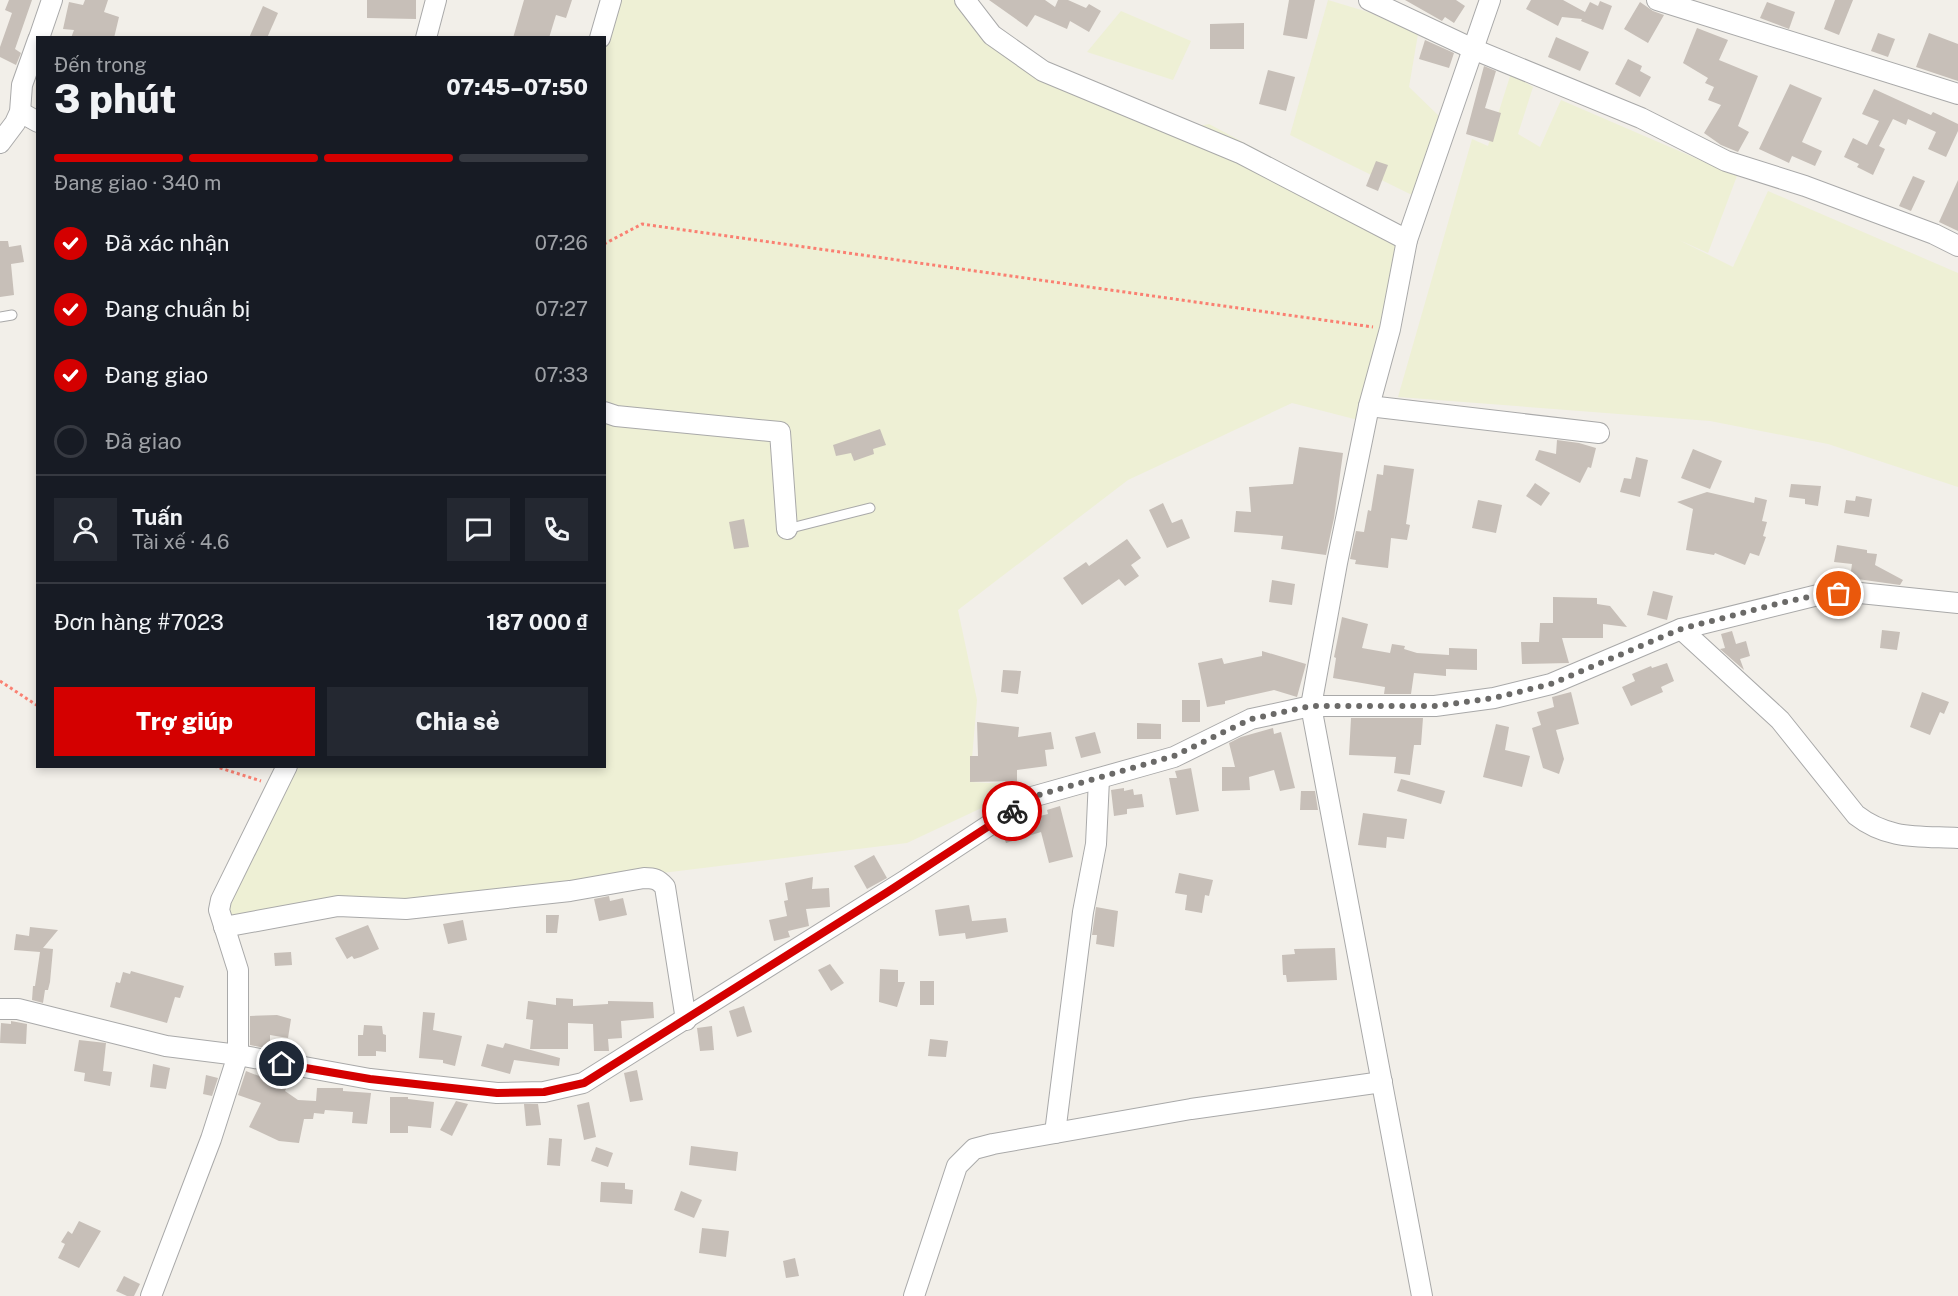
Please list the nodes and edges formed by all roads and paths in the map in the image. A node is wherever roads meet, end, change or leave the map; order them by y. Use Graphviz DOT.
graph roads {
  1 [pos="52,0"];
  2 [pos="436,0"];
  3 [pos="611,0"];
  4 [pos="965,0"];
  5 [pos="1369,0"];
  6 [pos="1490,0"];
  7 [pos="1657,0"];
  8 [pos="39,36"];
  9 [pos="427,36"];
  10 [pos="601,36"];
  11 [pos="36,45"];
  12 [pos="1473,49"];
  13 [pos="1958,94"];
  14 [pos="29,117"];
  15 [pos="0,143"];
  16 [pos="1407,240"];
  17 [pos="606,243"];
  18 [pos="1958,246"];
  19 [pos="12,315"];
  20 [pos="0,317"];
  21 [pos="1390,329"];
  22 [pos="1369,406"];
  23 [pos="606,413"];
  24 [pos="1599,434"];
  25 [pos="870,508"];
  26 [pos="787,529"];
  27 [pos="1958,603"];
  28 [pos="1681,629"];
  29 [pos="0,681"];
  30 [pos="36,705"];
  31 [pos="1311,706"];
  32 [pos="221,768"];
  33 [pos="285,768"];
  34 [pos="1099,779"];
  35 [pos="277,785"];
  36 [pos="1958,838"];
  37 [pos="224,927"];
  38 [pos="0,1009"];
  39 [pos="686,1020"];
  40 [pos="238,1055"];
  41 [pos="1382,1082"];
  42 [pos="1055,1133"];
  43 [pos="151,1296"];
  44 [pos="914,1296"];
  45 [pos="1422,1296"];
  1 -- 8 [label="street"];
  2 -- 9 [label="street"];
  3 -- 10 [label="street"];
  4 -- 16 [label="street"];
  5 -- 12 [label="street"];
  6 -- 12 [label="street"];
  7 -- 13 [label="street"];
  11 -- 14 [label="street"];
  12 -- 16 [label="street"];
  12 -- 18 [label="street"];
  14 -- 15 [label="street"];
  16 -- 21 [label="street"];
  17 -- 21 [label="path"];
  19 -- 20 [label="lane"];
  21 -- 22 [label="street"];
  22 -- 24 [label="street"];
  22 -- 31 [label="street"];
  23 -- 26 [label="street"];
  25 -- 26 [label="lane"];
  27 -- 28 [label="street"];
  28 -- 31 [label="street"];
  28 -- 36 [label="street"];
  29 -- 30 [label="path"];
  31 -- 34 [label="street"];
  31 -- 41 [label="street"];
  32 -- 35 [label="path"];
  33 -- 35 [label="street"];
  34 -- 39 [label="street"];
  34 -- 42 [label="street"];
  35 -- 37 [label="street"];
  37 -- 39 [label="street"];
  37 -- 40 [label="street"];
  38 -- 40 [label="street"];
  39 -- 40 [label="street"];
  40 -- 43 [label="street"];
  41 -- 42 [label="street"];
  41 -- 45 [label="street"];
  42 -- 44 [label="street"];
}
